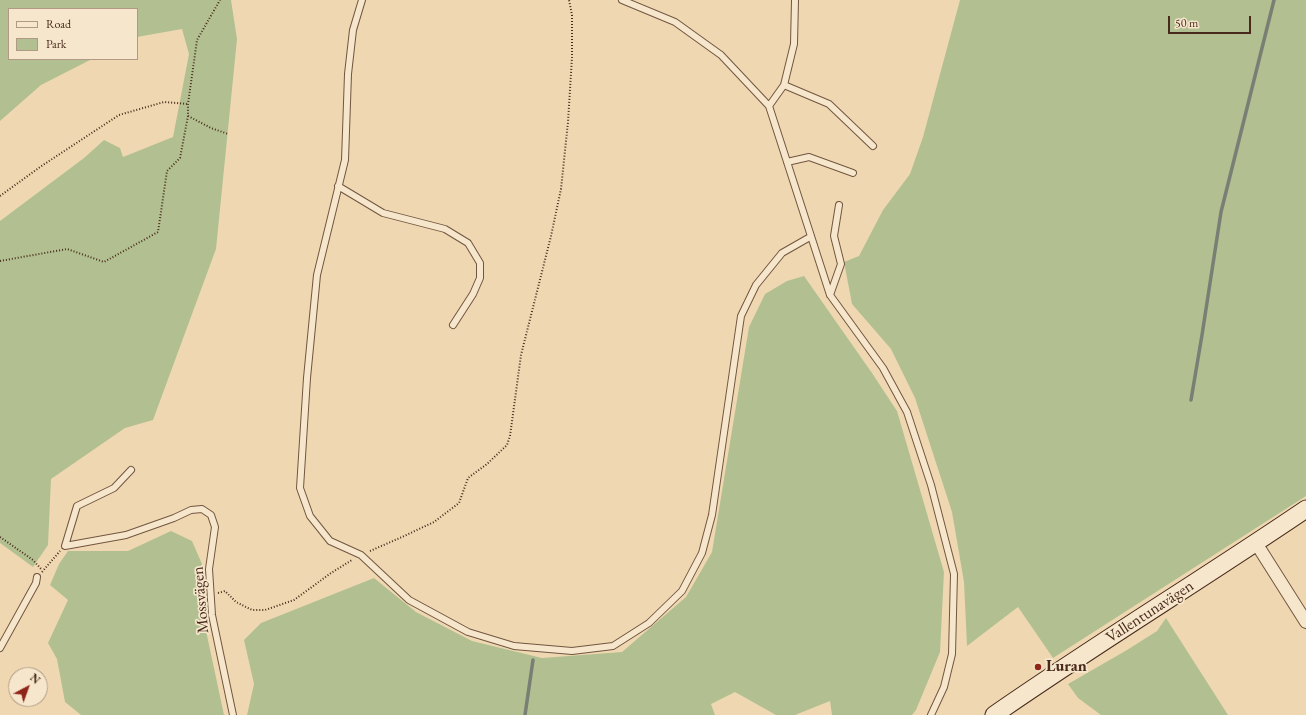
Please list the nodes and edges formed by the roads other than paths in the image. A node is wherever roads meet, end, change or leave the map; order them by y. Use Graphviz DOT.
graph roads {
  1 [pos="362,0"];
  2 [pos="622,0"];
  3 [pos="795,0"];
  4 [pos="784,85"];
  5 [pos="769,106"];
  6 [pos="873,146"];
  7 [pos="787,162"];
  8 [pos="853,173"];
  9 [pos="338,186"];
  10 [pos="839,205"];
  11 [pos="810,237"];
  12 [pos="830,295"];
  13 [pos="453,325"];
  14 [pos="130,470"];
  15 [pos="1306,510"];
  16 [pos="1256,543"];
  17 [pos="37,577"];
  18 [pos="1306,622"];
  19 [pos="0,648"];
  20 [pos="233,715"];
  21 [pos="931,715"];
  22 [pos="994,715"];
  1 -- 9 [label="lane"];
  2 -- 5 [label="lane"];
  3 -- 4 [label="lane"];
  4 -- 5 [label="lane"];
  4 -- 6 [label="lane"];
  5 -- 7 [label="lane"];
  7 -- 8 [label="lane"];
  7 -- 11 [label="lane"];
  9 -- 11 [label="lane"];
  9 -- 13 [label="lane"];
  10 -- 12 [label="lane"];
  11 -- 12 [label="lane"];
  12 -- 21 [label="lane"];
  14 -- 20 [label="lane, Mossvägen"];
  15 -- 16 [label="main road, Vallentunavägen"];
  16 -- 18 [label="street"];
  16 -- 22 [label="main road, Vallentunavägen"];
  17 -- 19 [label="lane"];
}
